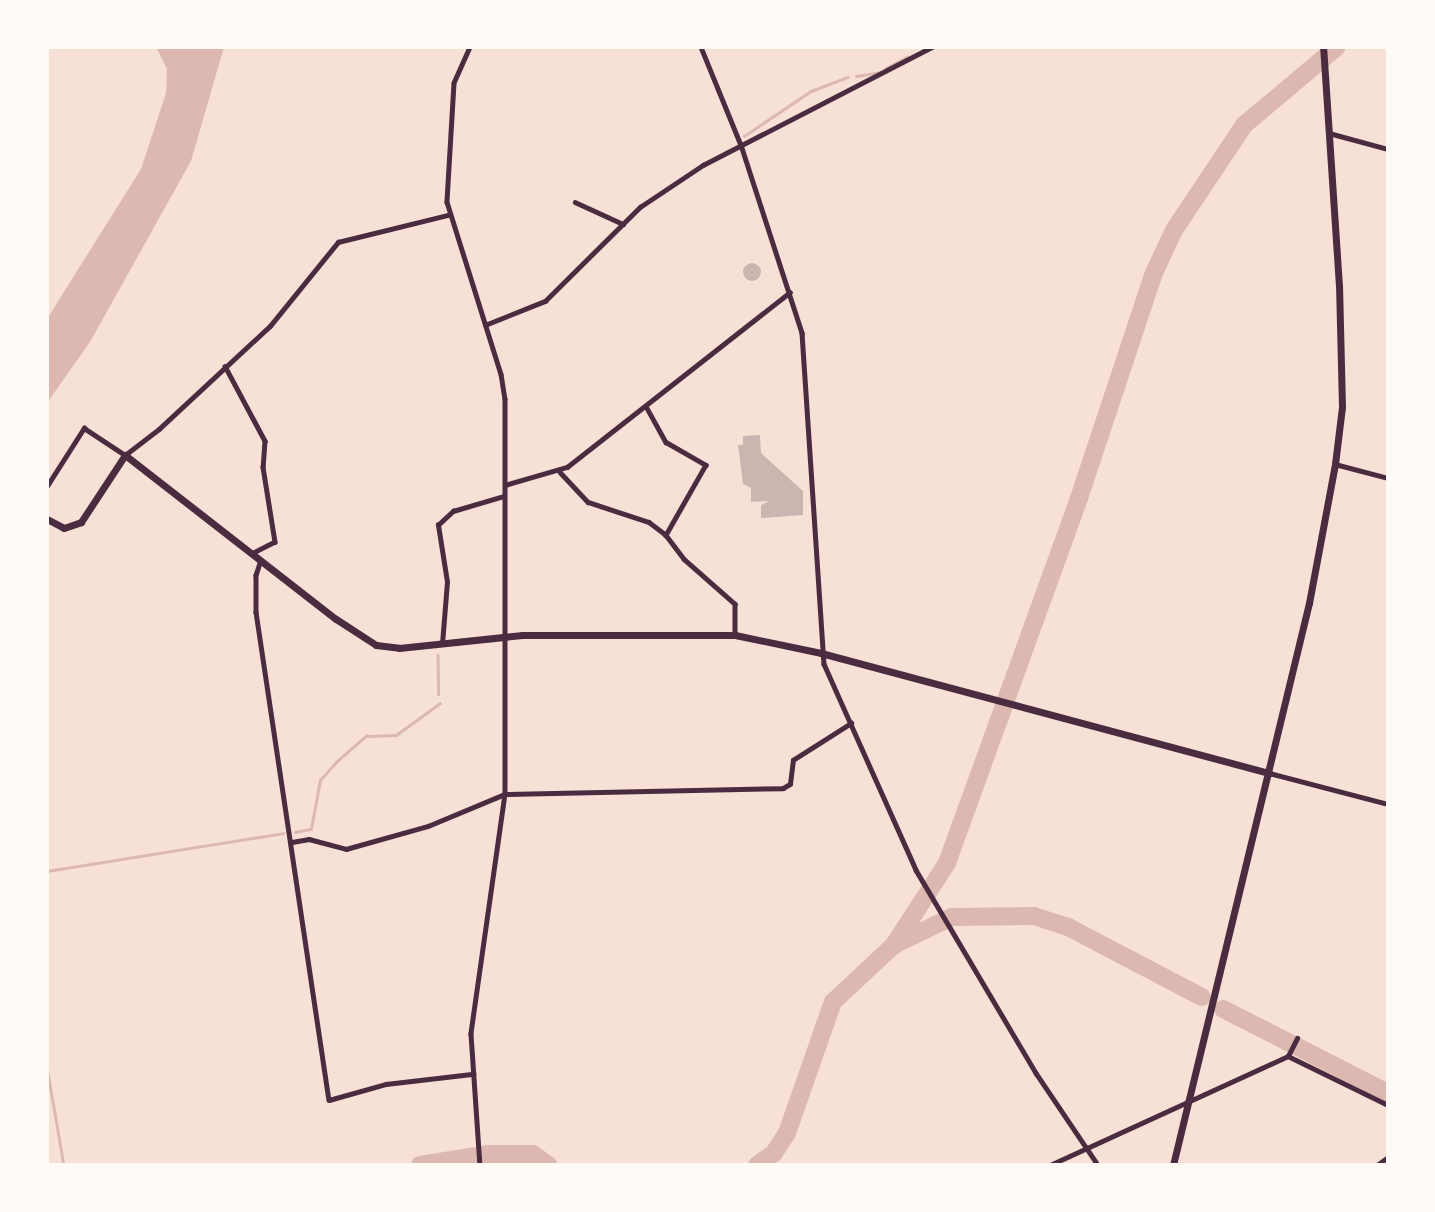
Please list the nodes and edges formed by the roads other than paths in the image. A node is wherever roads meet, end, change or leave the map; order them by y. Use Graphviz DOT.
graph roads {
  1 [pos="470,47"];
  2 [pos="701,47"];
  3 [pos="932,47"];
  4 [pos="1323,48"];
  5 [pos="1328,133"];
  6 [pos="741,145"];
  7 [pos="1388,149"];
  8 [pos="575,202"];
  9 [pos="448,215"];
  10 [pos="623,224"];
  11 [pos="790,292"];
  12 [pos="485,325"];
  13 [pos="225,366"];
  14 [pos="647,408"];
  15 [pos="125,454"];
  16 [pos="1335,464"];
  17 [pos="559,472"];
  18 [pos="1388,478"];
  19 [pos="505,485"];
  20 [pos="47,486"];
  21 [pos="504,496"];
  22 [pos="47,519"];
  23 [pos="666,535"];
  24 [pos="253,553"];
  25 [pos="261,560"];
  26 [pos="735,635"];
  27 [pos="507,637"];
  28 [pos="442,644"];
  29 [pos="821,653"];
  30 [pos="851,723"];
  31 [pos="1269,773"];
  32 [pos="505,794"];
  33 [pos="1388,804"];
  34 [pos="292,842"];
  35 [pos="1296,1040"];
  36 [pos="1289,1053"];
  37 [pos="473,1074"];
  38 [pos="1187,1104"];
  39 [pos="1388,1105"];
  40 [pos="1087,1151"];
  41 [pos="1388,1157"];
  42 [pos="480,1165"];
  43 [pos="1050,1165"];
  44 [pos="1098,1165"];
  45 [pos="1173,1165"];
  46 [pos="1377,1165"];
  1 -- 9 [label="street"];
  2 -- 6 [label="street"];
  3 -- 6 [label="street"];
  4 -- 5 [label="main road"];
  5 -- 7 [label="street"];
  5 -- 16 [label="main road"];
  6 -- 10 [label="street"];
  6 -- 11 [label="street"];
  8 -- 10 [label="street"];
  9 -- 12 [label="street"];
  9 -- 13 [label="street"];
  10 -- 12 [label="street"];
  11 -- 14 [label="street"];
  11 -- 29 [label="street"];
  12 -- 19 [label="street"];
  13 -- 15 [label="street"];
  13 -- 24 [label="street"];
  14 -- 17 [label="street"];
  14 -- 23 [label="street"];
  15 -- 20 [label="street"];
  15 -- 22 [label="main road"];
  15 -- 24 [label="main road"];
  16 -- 18 [label="street"];
  16 -- 31 [label="main road"];
  17 -- 19 [label="street"];
  17 -- 23 [label="street"];
  19 -- 21 [label="street"];
  21 -- 27 [label="street"];
  21 -- 28 [label="street"];
  23 -- 26 [label="street"];
  24 -- 25 [label="main road"];
  25 -- 28 [label="main road"];
  25 -- 34 [label="street"];
  26 -- 27 [label="main road"];
  26 -- 29 [label="main road"];
  27 -- 28 [label="main road"];
  27 -- 32 [label="street"];
  29 -- 30 [label="street"];
  29 -- 31 [label="main road"];
  30 -- 32 [label="street"];
  30 -- 40 [label="street"];
  31 -- 33 [label="street"];
  31 -- 38 [label="main road"];
  32 -- 34 [label="street"];
  32 -- 37 [label="street"];
  34 -- 37 [label="street"];
  35 -- 36 [label="street"];
  36 -- 38 [label="street"];
  36 -- 39 [label="street"];
  37 -- 42 [label="street"];
  38 -- 40 [label="street"];
  38 -- 45 [label="main road"];
  40 -- 43 [label="street"];
  40 -- 44 [label="street"];
  41 -- 46 [label="street"];
}
